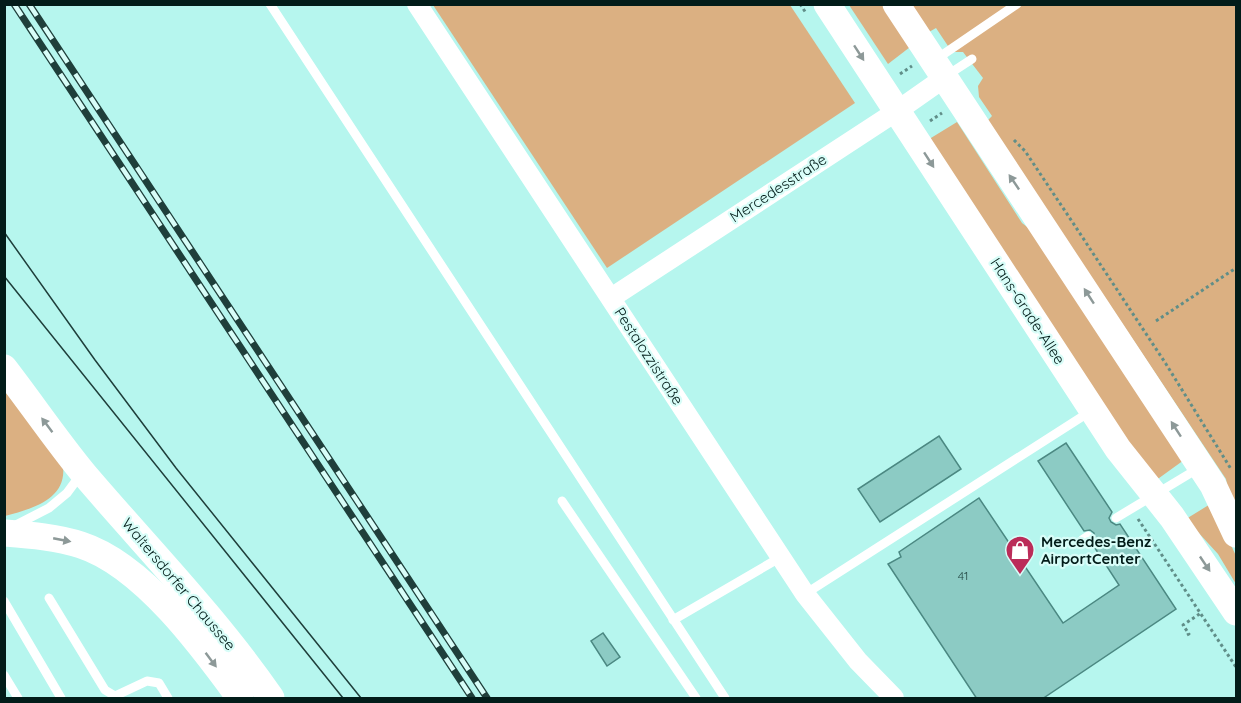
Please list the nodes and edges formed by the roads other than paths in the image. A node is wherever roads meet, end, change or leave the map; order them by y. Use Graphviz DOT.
graph roads {
  1 [pos="270,4"];
  2 [pos="417,4"];
  3 [pos="827,4"];
  4 [pos="896,4"];
  5 [pos="1017,4"];
  6 [pos="972,59"];
  7 [pos="935,65"];
  8 [pos="897,111"];
  9 [pos="611,298"];
  10 [pos="4,368"];
  11 [pos="1093,410"];
  12 [pos="1201,466"];
  13 [pos="83,472"];
  14 [pos="1154,494"];
  15 [pos="562,501"];
  16 [pos="1116,518"];
  17 [pos="4,532"];
  18 [pos="1236,534"];
  19 [pos="781,557"];
  20 [pos="805,594"];
  21 [pos="49,598"];
  22 [pos="4,601"];
  23 [pos="1236,612"];
  24 [pos="673,620"];
  25 [pos="4,675"];
  26 [pos="116,697"];
  27 [pos="18,699"];
  28 [pos="61,699"];
  29 [pos="168,699"];
  30 [pos="240,699"];
  31 [pos="271,699"];
  32 [pos="696,699"];
  33 [pos="724,699"];
  34 [pos="894,699"];
  1 -- 24 [label="lane"];
  2 -- 9 [label="street, Pestalozzistraße"];
  3 -- 8 [label="street, Hans-Grade-Allee, one-way"];
  4 -- 7 [label="street"];
  5 -- 7 [label="lane"];
  6 -- 7 [label="lane"];
  7 -- 8 [label="street, Mercedesstraße"];
  12 -- 7 [label="street, one-way"];
  8 -- 9 [label="street, Mercedesstraße"];
  8 -- 11 [label="street, Hans-Grade-Allee, one-way"];
  9 -- 19 [label="street, Pestalozzistraße"];
  13 -- 10 [label="street, Waltersdorfer Chaussee, one-way"];
  11 -- 14 [label="street, Hans-Grade-Allee"];
  11 -- 20 [label="lane"];
  12 -- 14 [label="lane"];
  12 -- 18 [label="street"];
  13 -- 17 [label="lane, Waltersdorfer Chaussee"];
  13 -- 31 [label="street, Waltersdorfer Chaussee"];
  14 -- 16 [label="lane"];
  14 -- 23 [label="street, Hans-Grade-Allee, one-way"];
  15 -- 32 [label="lane"];
  17 -- 30 [label="street, Waltersdorfer Chaussee, one-way"];
  19 -- 20 [label="street, Pestalozzistraße"];
  19 -- 24 [label="lane"];
  20 -- 34 [label="street, Pestalozzistraße"];
  21 -- 26 [label="lane"];
  22 -- 28 [label="lane"];
  24 -- 33 [label="lane"];
  25 -- 27 [label="lane"];
  26 -- 29 [label="lane"];
}
